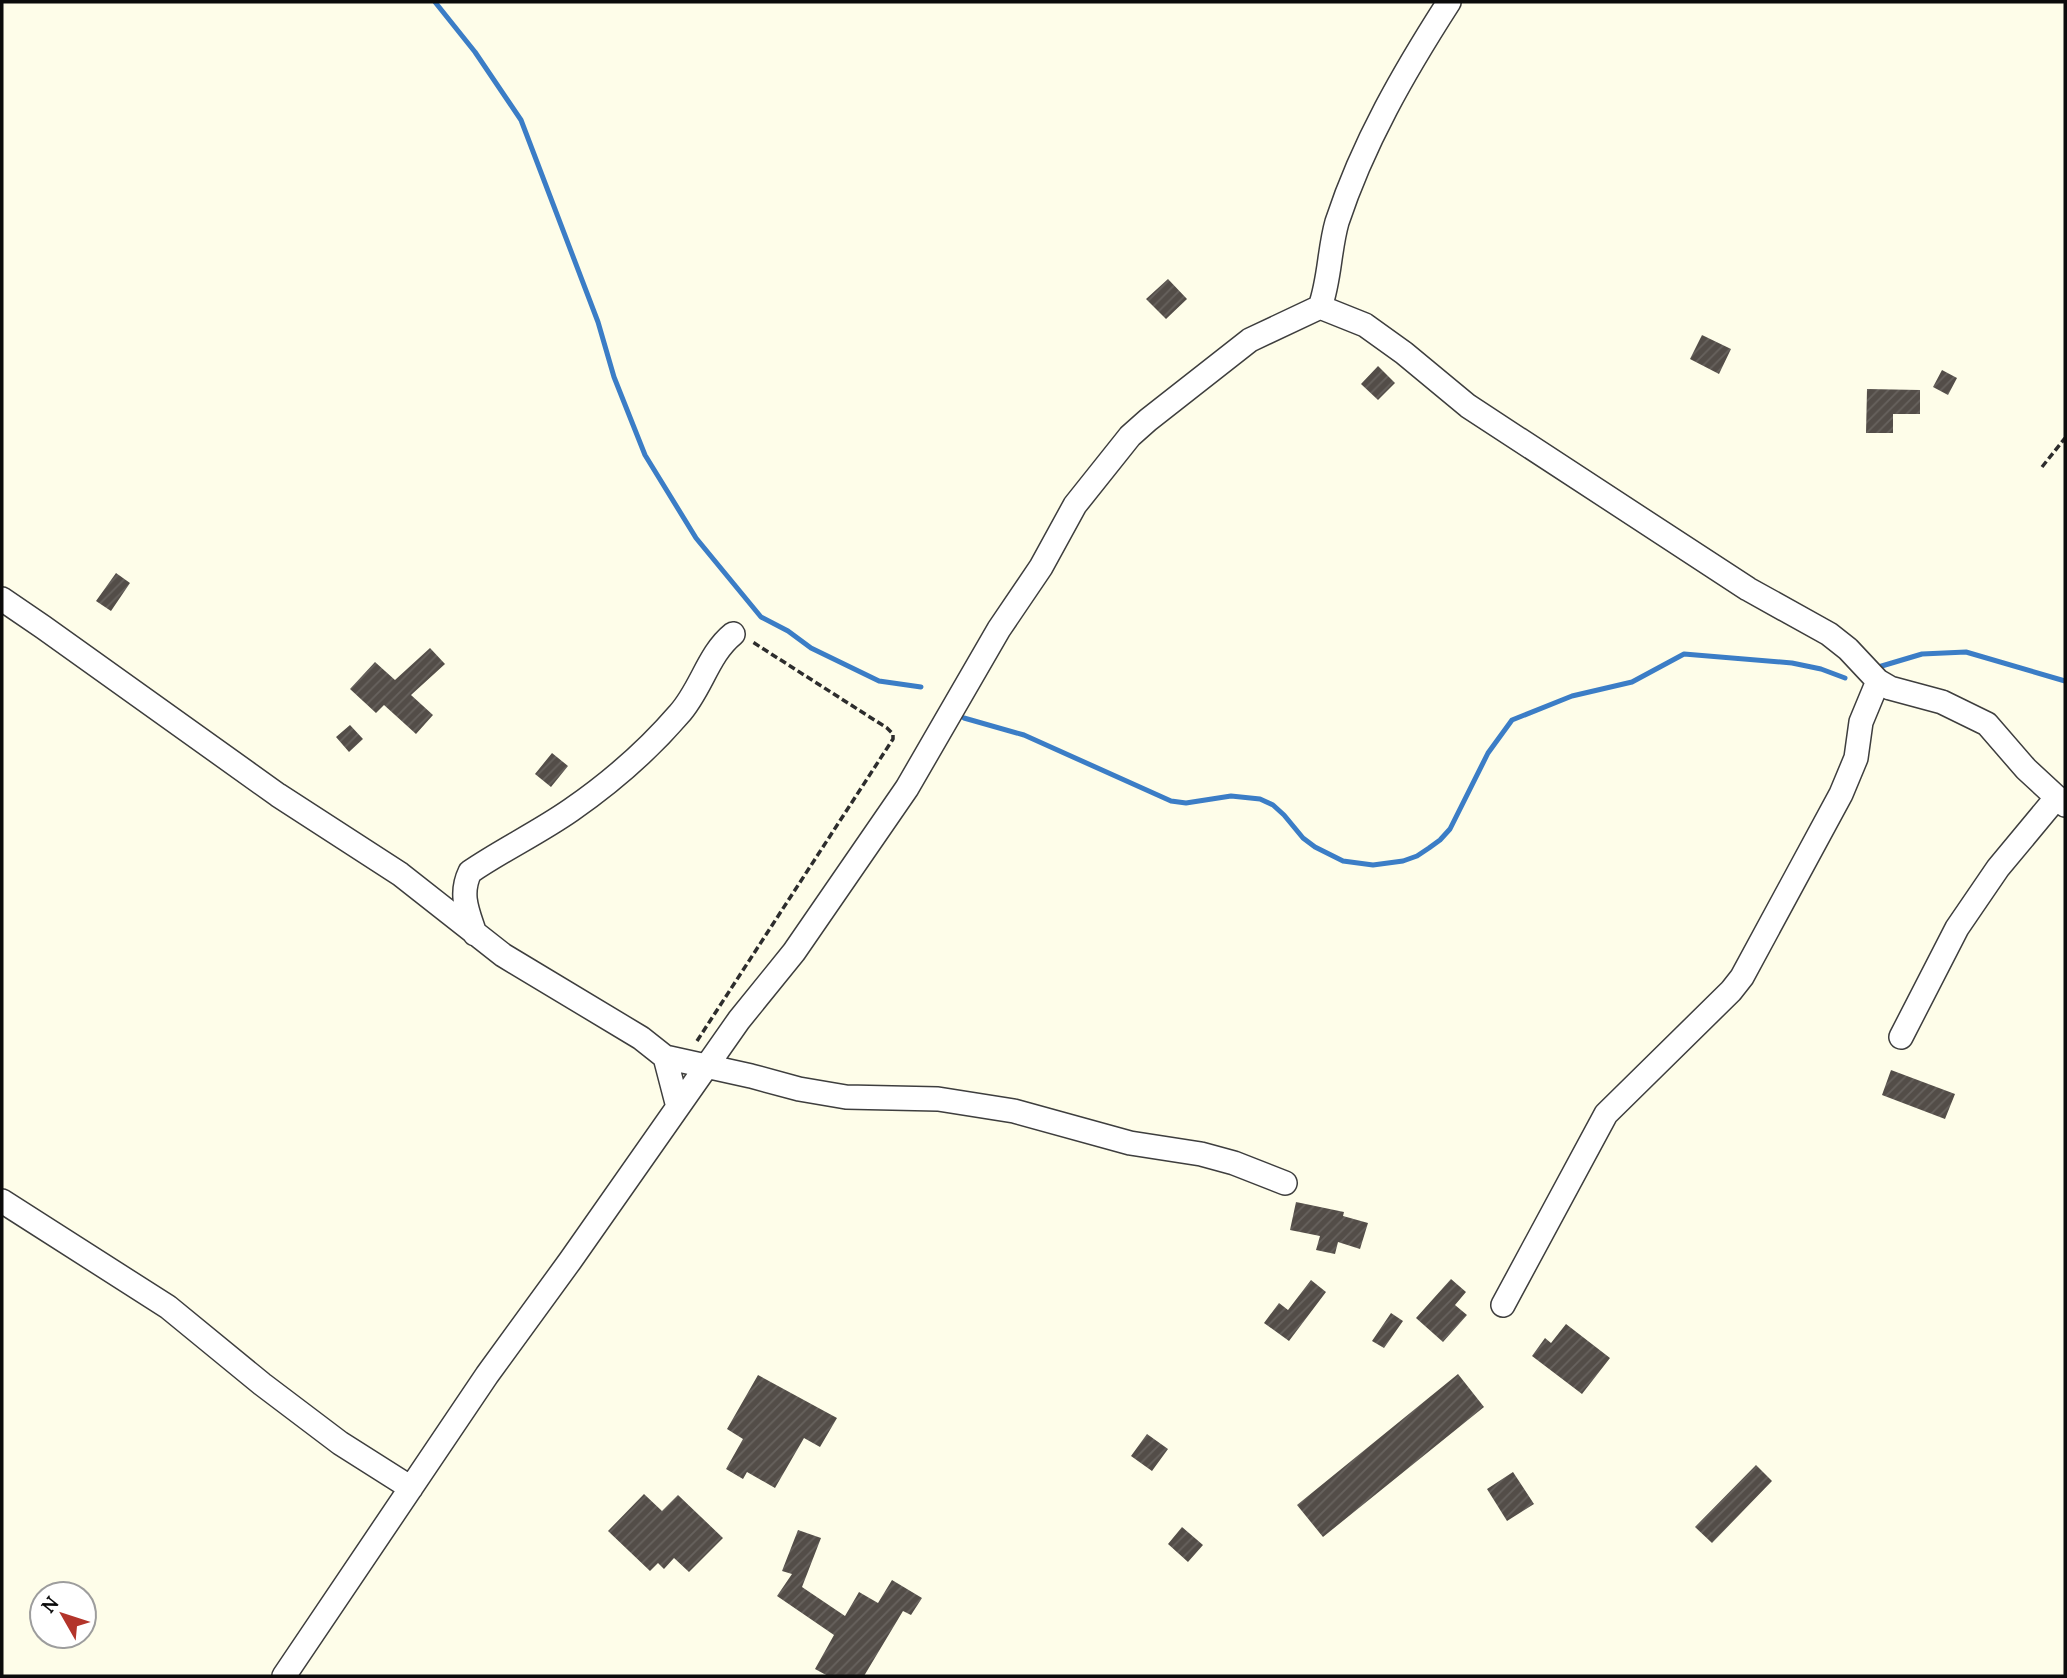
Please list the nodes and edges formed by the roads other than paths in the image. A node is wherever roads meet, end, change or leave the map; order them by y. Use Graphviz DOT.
graph roads {
  1 [pos="1449,2"];
  2 [pos="1320,307"];
  3 [pos="2,599"];
  4 [pos="733,634"];
  5 [pos="1878,681"];
  6 [pos="2061,801"];
  7 [pos="475,934"];
  8 [pos="1901,1037"];
  9 [pos="686,1062"];
  10 [pos="678,1107"];
  11 [pos="1285,1183"];
  12 [pos="2,1201"];
  13 [pos="1503,1305"];
  14 [pos="411,1488"];
  15 [pos="284,1676"];
  1 -- 2 [label="street"];
  2 -- 5 [label="street"];
  2 -- 9 [label="street"];
  3 -- 7 [label="street"];
  4 -- 7 [label="street"];
  5 -- 6 [label="street"];
  5 -- 13 [label="street"];
  6 -- 8 [label="street"];
  7 -- 9 [label="street"];
  9 -- 10 [label="street"];
  9 -- 10 [label="street"];
  9 -- 11 [label="street"];
  10 -- 14 [label="street"];
  12 -- 14 [label="street"];
  14 -- 15 [label="street"];
}
